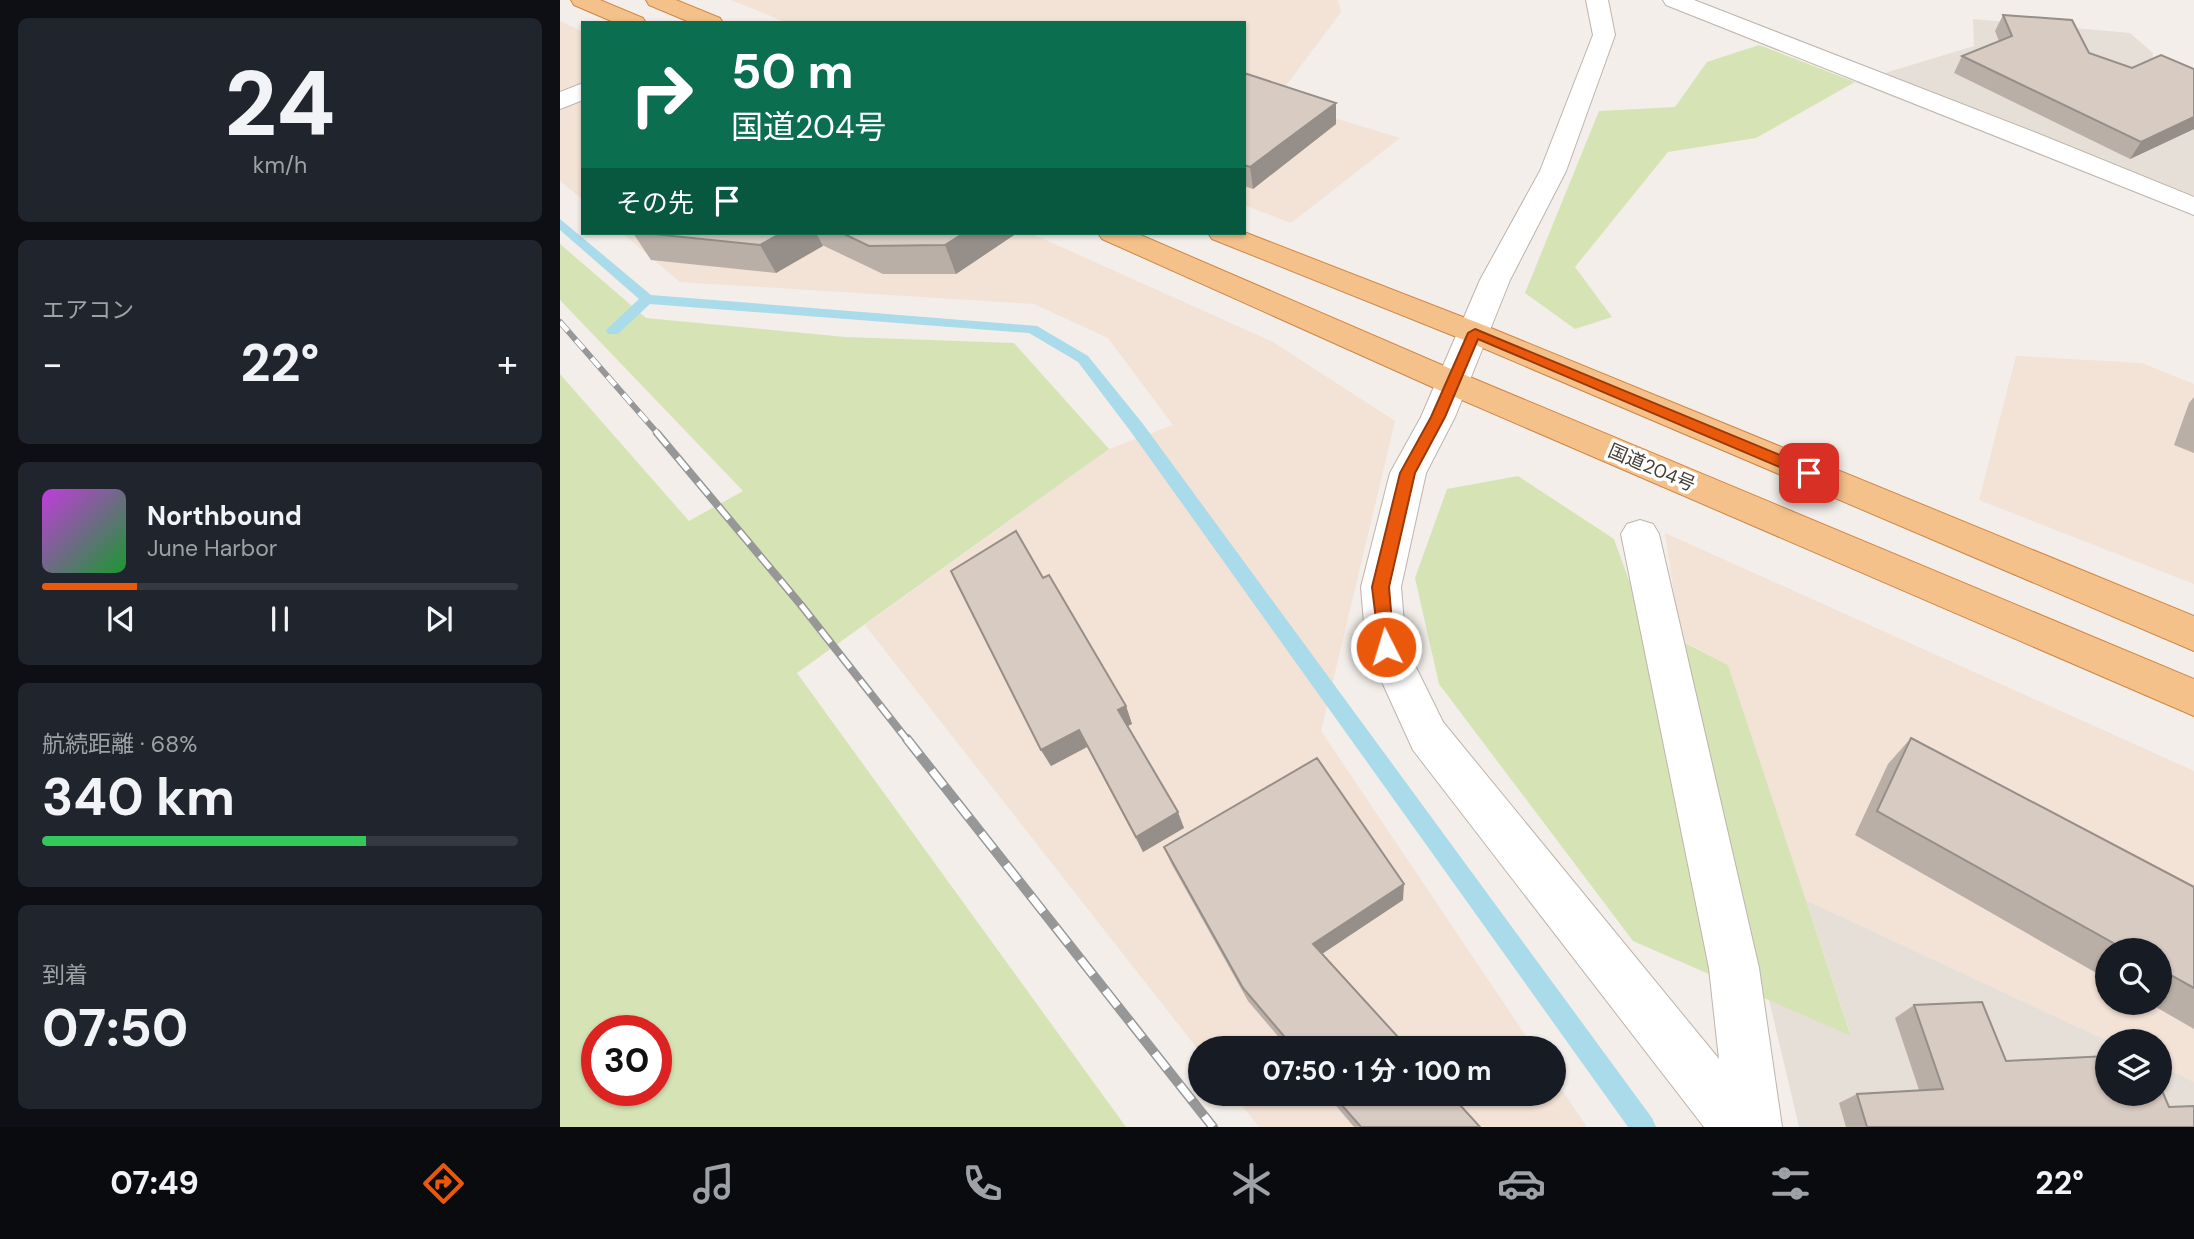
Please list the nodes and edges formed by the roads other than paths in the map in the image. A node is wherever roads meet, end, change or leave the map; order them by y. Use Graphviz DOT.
graph roads {
  1 [pos="582,0"];
  2 [pos="657,0"];
  3 [pos="1598,0"];
  4 [pos="1674,0"];
  5 [pos="630,21"];
  6 [pos="707,21"];
  7 [pos="581,91"];
  8 [pos="560,102"];
  9 [pos="2194,207"];
  10 [pos="1117,235"];
  11 [pos="1227,235"];
  12 [pos="1475,333"];
  13 [pos="1453,383"];
  14 [pos="1640,534"];
  15 [pos="2194,634"];
  16 [pos="2194,698"];
  17 [pos="1739,1127"];
  18 [pos="1754,1127"];
  1 -- 5 [label="highway"];
  2 -- 6 [label="highway"];
  3 -- 12 [label="street"];
  4 -- 9 [label="street"];
  7 -- 8 [label="street"];
  10 -- 13 [label="highway, 国道204号"];
  11 -- 12 [label="highway"];
  12 -- 13 [label="street"];
  12 -- 15 [label="highway"];
  13 -- 16 [label="highway, 国道204号"];
  13 -- 17 [label="street"];
  14 -- 18 [label="street"];
}
